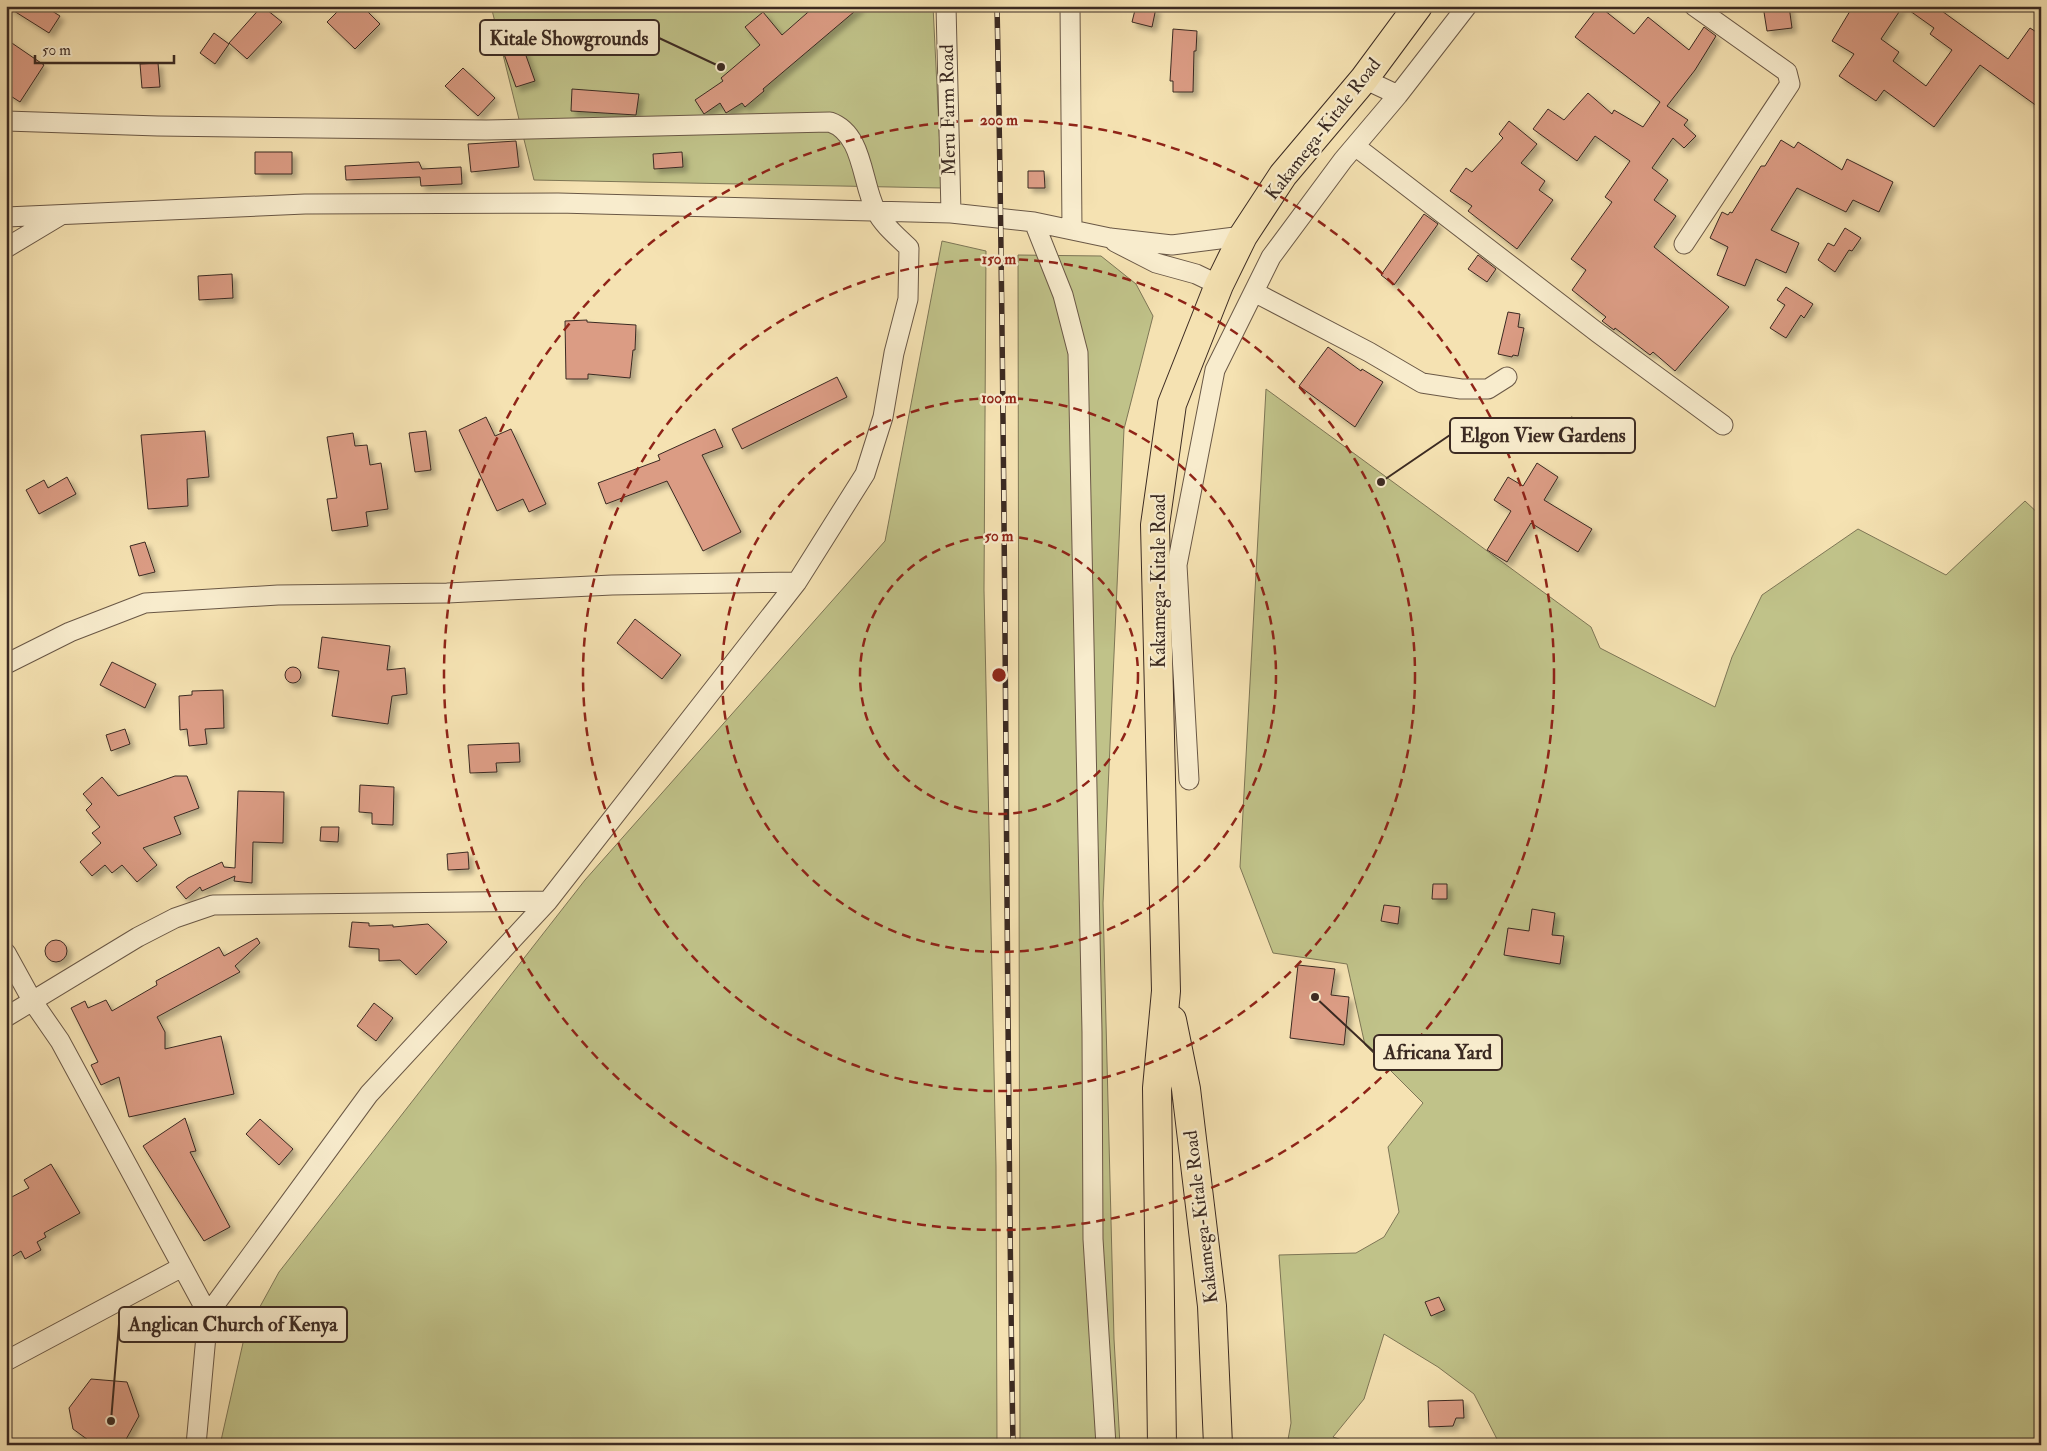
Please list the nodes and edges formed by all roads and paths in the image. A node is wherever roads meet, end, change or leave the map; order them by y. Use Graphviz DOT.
graph roads {
  1 [pos="946,6"];
  2 [pos="1070,6"];
  3 [pos="1418,6"];
  4 [pos="1467,6"];
  5 [pos="1694,6"];
  6 [pos="1364,79"];
  7 [pos="1398,95"];
  8 [pos="6,121"];
  9 [pos="1355,146"];
  10 [pos="876,211"];
  11 [pos="951,213"];
  12 [pos="63,214"];
  13 [pos="6,217"];
  14 [pos="1034,222"];
  15 [pos="1072,229"];
  16 [pos="1243,236"];
  17 [pos="1110,238"];
  18 [pos="1684,244"];
  19 [pos="6,248"];
  20 [pos="1219,285"];
  21 [pos="1254,292"];
  22 [pos="1507,377"];
  23 [pos="1723,426"];
  24 [pos="796,582"];
  25 [pos="6,664"];
  26 [pos="1189,780"];
  27 [pos="548,901"];
  28 [pos="6,953"];
  29 [pos="1166,992"];
  30 [pos="33,1002"];
  31 [pos="6,1017"];
  32 [pos="182,1267"];
  33 [pos="208,1314"];
  34 [pos="6,1361"];
  35 [pos="196,1445"];
  36 [pos="1106,1445"];
  37 [pos="1162,1445"];
  38 [pos="1218,1445"];
  1 -- 11 [label="street, Meru Farm Road"];
  2 -- 15 [label="street"];
  3 -- 6 [label="highway, Kakamega-Kitale Road"];
  4 -- 7 [label="street"];
  5 -- 18 [label="street"];
  6 -- 7 [label="street"];
  6 -- 16 [label="highway, Kakamega-Kitale Road"];
  7 -- 9 [label="street"];
  8 -- 10 [label="street"];
  9 -- 21 [label="street"];
  9 -- 23 [label="street"];
  10 -- 11 [label="street"];
  10 -- 12 [label="street"];
  10 -- 24 [label="street"];
  11 -- 14 [label="street"];
  12 -- 13 [label="street"];
  12 -- 19 [label="street"];
  14 -- 15 [label="street"];
  14 -- 36 [label="street"];
  15 -- 17 [label="street"];
  16 -- 17 [label="street"];
  16 -- 20 [label="highway, Kakamega-Kitale Road"];
  17 -- 20 [label="street"];
  20 -- 29 [label="highway, Kakamega-Kitale Road"];
  21 -- 22 [label="street"];
  21 -- 26 [label="street"];
  24 -- 25 [label="street"];
  24 -- 27 [label="street"];
  27 -- 30 [label="street"];
  27 -- 33 [label="street"];
  28 -- 30 [label="street"];
  29 -- 37 [label="highway, Kakamega-Kitale Road"];
  29 -- 38 [label="highway, Kakamega-Kitale Road"];
  30 -- 31 [label="street"];
  30 -- 32 [label="street"];
  32 -- 33 [label="street"];
  32 -- 34 [label="street"];
  33 -- 35 [label="street"];
}
